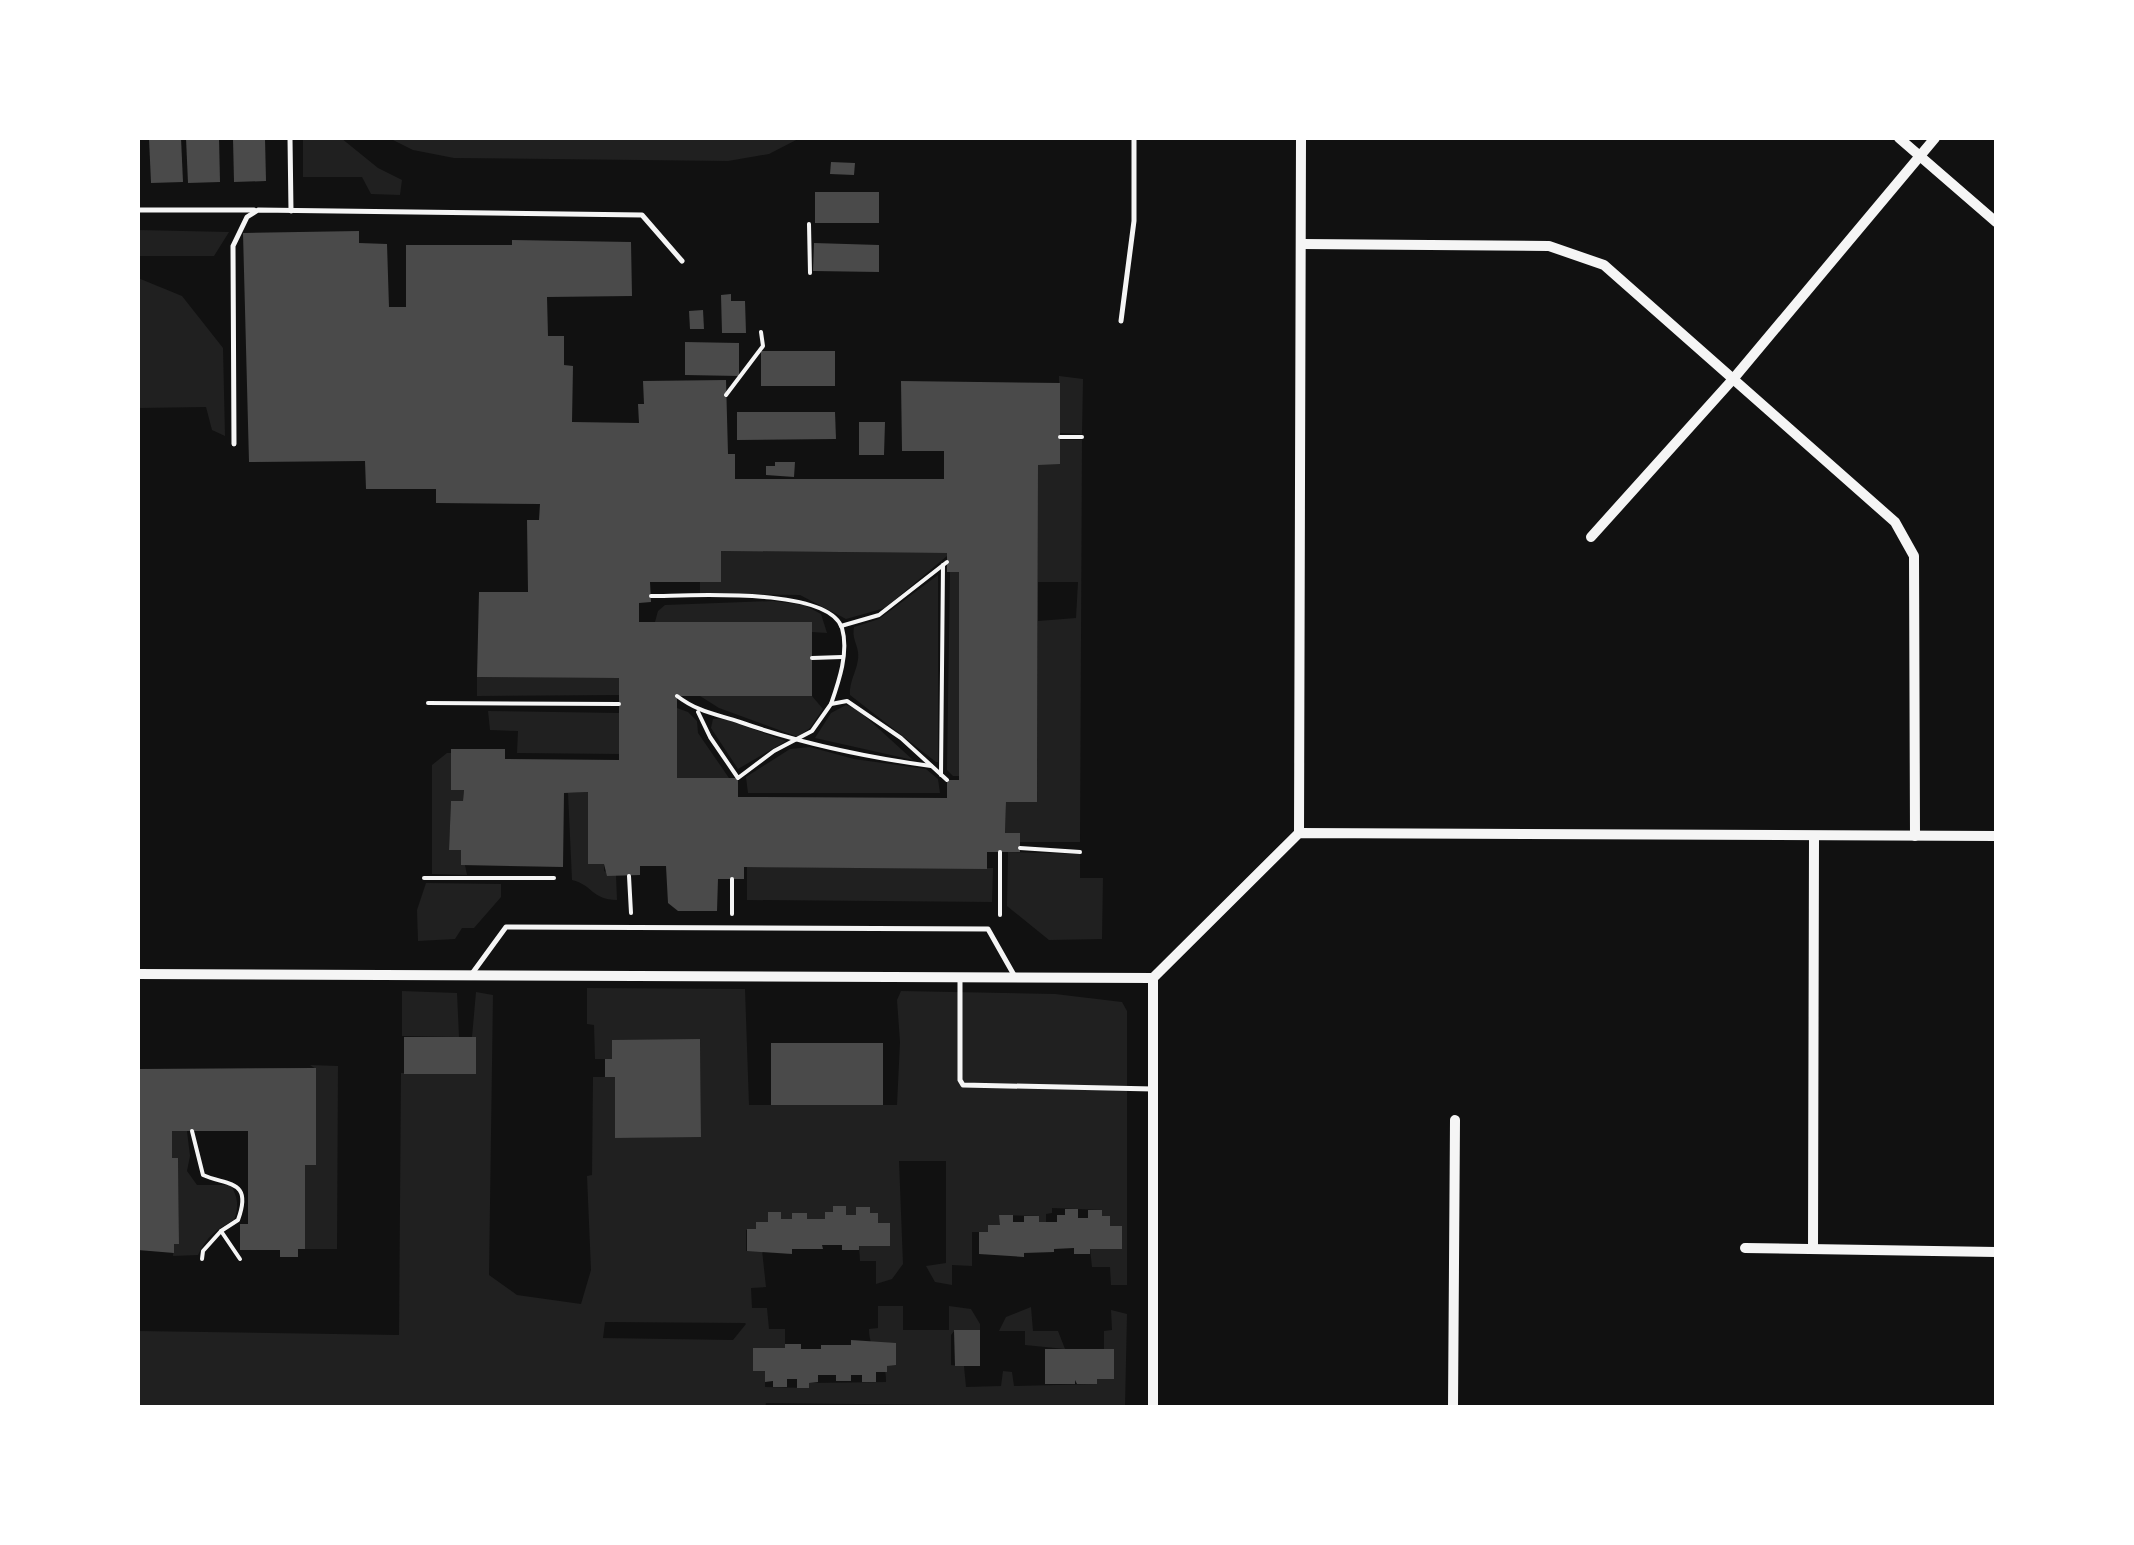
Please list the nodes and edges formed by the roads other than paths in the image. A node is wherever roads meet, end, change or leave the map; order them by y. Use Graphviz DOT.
graph roads {
  1 [pos="290,138"];
  2 [pos="1134,138"];
  3 [pos="1301,138"];
  4 [pos="1899,138"];
  5 [pos="1935,138"];
  6 [pos="1920,154"];
  7 [pos="138,210"];
  8 [pos="258,210"];
  9 [pos="291,210"];
  10 [pos="1996,222"];
  11 [pos="1302,244"];
  12 [pos="682,262"];
  13 [pos="1121,321"];
  14 [pos="1734,378"];
  15 [pos="234,444"];
  16 [pos="1591,537"];
  17 [pos="1299,833"];
  18 [pos="1915,836"];
  19 [pos="1996,836"];
  20 [pos="1814,837"];
  21 [pos="138,974"];
  22 [pos="470,975"];
  23 [pos="960,977"];
  24 [pos="1016,977"];
  25 [pos="1153,978"];
  26 [pos="1153,1089"];
  27 [pos="1454,1120"];
  28 [pos="1745,1248"];
  29 [pos="1813,1248"];
  30 [pos="1996,1252"];
  31 [pos="1153,1408"];
  32 [pos="1452,1408"];
  1 -- 9 [label="lane"];
  2 -- 13 [label="lane"];
  3 -- 11 [label="street"];
  4 -- 6 [label="street"];
  5 -- 6 [label="street"];
  6 -- 10 [label="street"];
  6 -- 14 [label="street"];
  7 -- 8 [label="lane"];
  8 -- 9 [label="lane"];
  8 -- 15 [label="lane"];
  9 -- 12 [label="lane"];
  11 -- 14 [label="street"];
  11 -- 17 [label="street"];
  14 -- 16 [label="street"];
  14 -- 18 [label="street"];
  17 -- 20 [label="street"];
  17 -- 25 [label="street"];
  18 -- 19 [label="street"];
  18 -- 20 [label="street"];
  20 -- 29 [label="street"];
  21 -- 22 [label="street"];
  22 -- 23 [label="street"];
  22 -- 24 [label="lane"];
  23 -- 24 [label="street"];
  23 -- 26 [label="lane"];
  24 -- 25 [label="street"];
  25 -- 26 [label="street"];
  26 -- 31 [label="street"];
  27 -- 32 [label="street"];
  28 -- 29 [label="street"];
  29 -- 30 [label="street"];
}
